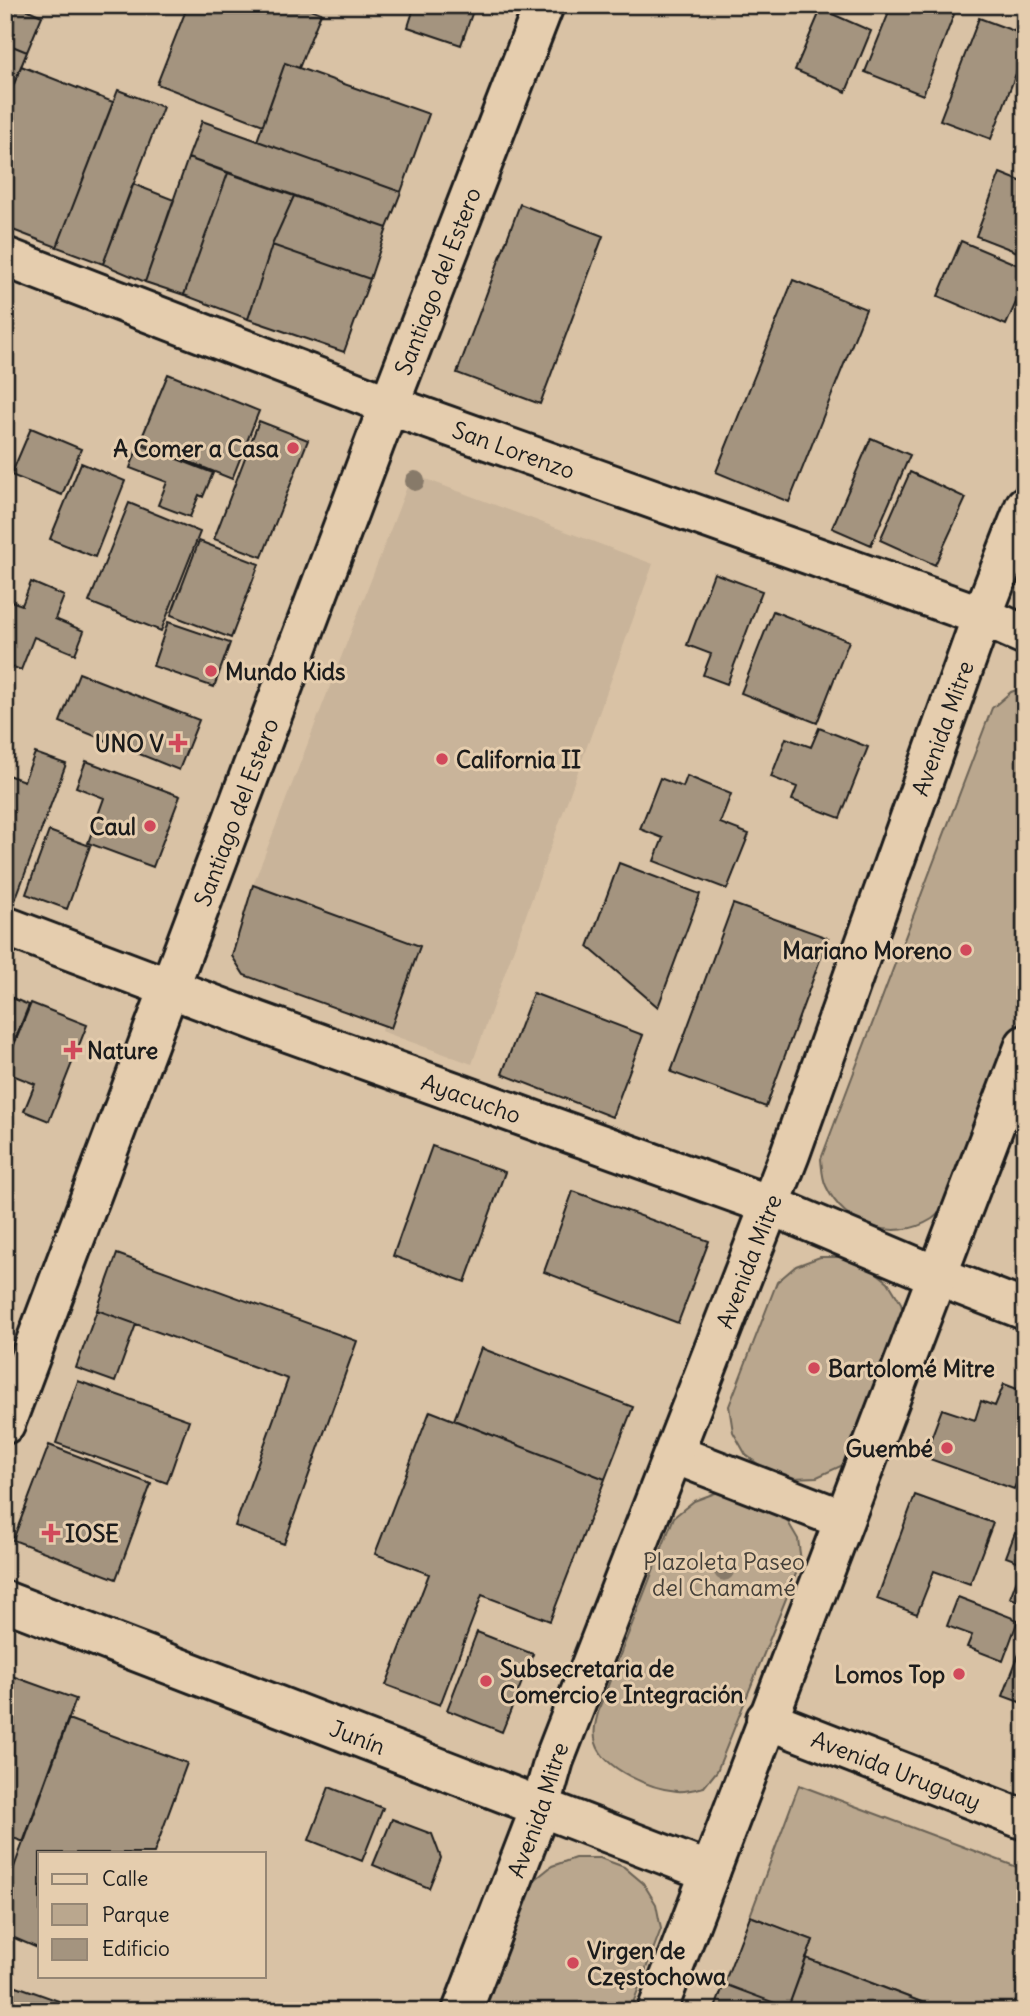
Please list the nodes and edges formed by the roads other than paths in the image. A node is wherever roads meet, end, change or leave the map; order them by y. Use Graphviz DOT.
graph roads {
  1 [pos="544,5"];
  2 [pos="5,257"];
  3 [pos="389,405"];
  4 [pos="1025,506"];
  5 [pos="982,616"];
  6 [pos="1025,635"];
  7 [pos="5,926"];
  8 [pos="169,988"];
  9 [pos="1025,1045"];
  10 [pos="771,1206"];
  11 [pos="935,1275"];
  12 [pos="1025,1310"];
  13 [pos="5,1424"];
  14 [pos="674,1454"];
  15 [pos="842,1519"];
  16 [pos="5,1601"];
  17 [pos="766,1719"];
  18 [pos="541,1806"];
  19 [pos="1025,1820"];
  20 [pos="710,1872"];
  21 [pos="462,2011"];
  22 [pos="657,2011"];
  1 -- 3 [label="street, Santiago del Estero"];
  2 -- 3 [label="street, San Lorenzo"];
  3 -- 5 [label="street, San Lorenzo"];
  3 -- 8 [label="street, Santiago del Estero"];
  4 -- 5 [label="street, Avenida Mitre"];
  5 -- 6 [label="street, San Lorenzo"];
  5 -- 10 [label="street, Avenida Mitre"];
  7 -- 8 [label="street, Ayacucho"];
  8 -- 10 [label="street, Ayacucho"];
  8 -- 13 [label="street, Santiago del Estero"];
  9 -- 11 [label="street"];
  10 -- 11 [label="street, Ayacucho"];
  10 -- 14 [label="street, Avenida Mitre"];
  11 -- 12 [label="street, Ayacucho"];
  11 -- 15 [label="street"];
  14 -- 15 [label="street"];
  14 -- 18 [label="street, Avenida Mitre"];
  15 -- 17 [label="street"];
  16 -- 18 [label="street, Junín"];
  17 -- 19 [label="street, Avenida Uruguay"];
  17 -- 20 [label="street"];
  18 -- 20 [label="street, Junín"];
  18 -- 21 [label="street, Avenida Mitre"];
  20 -- 22 [label="street"];
}
